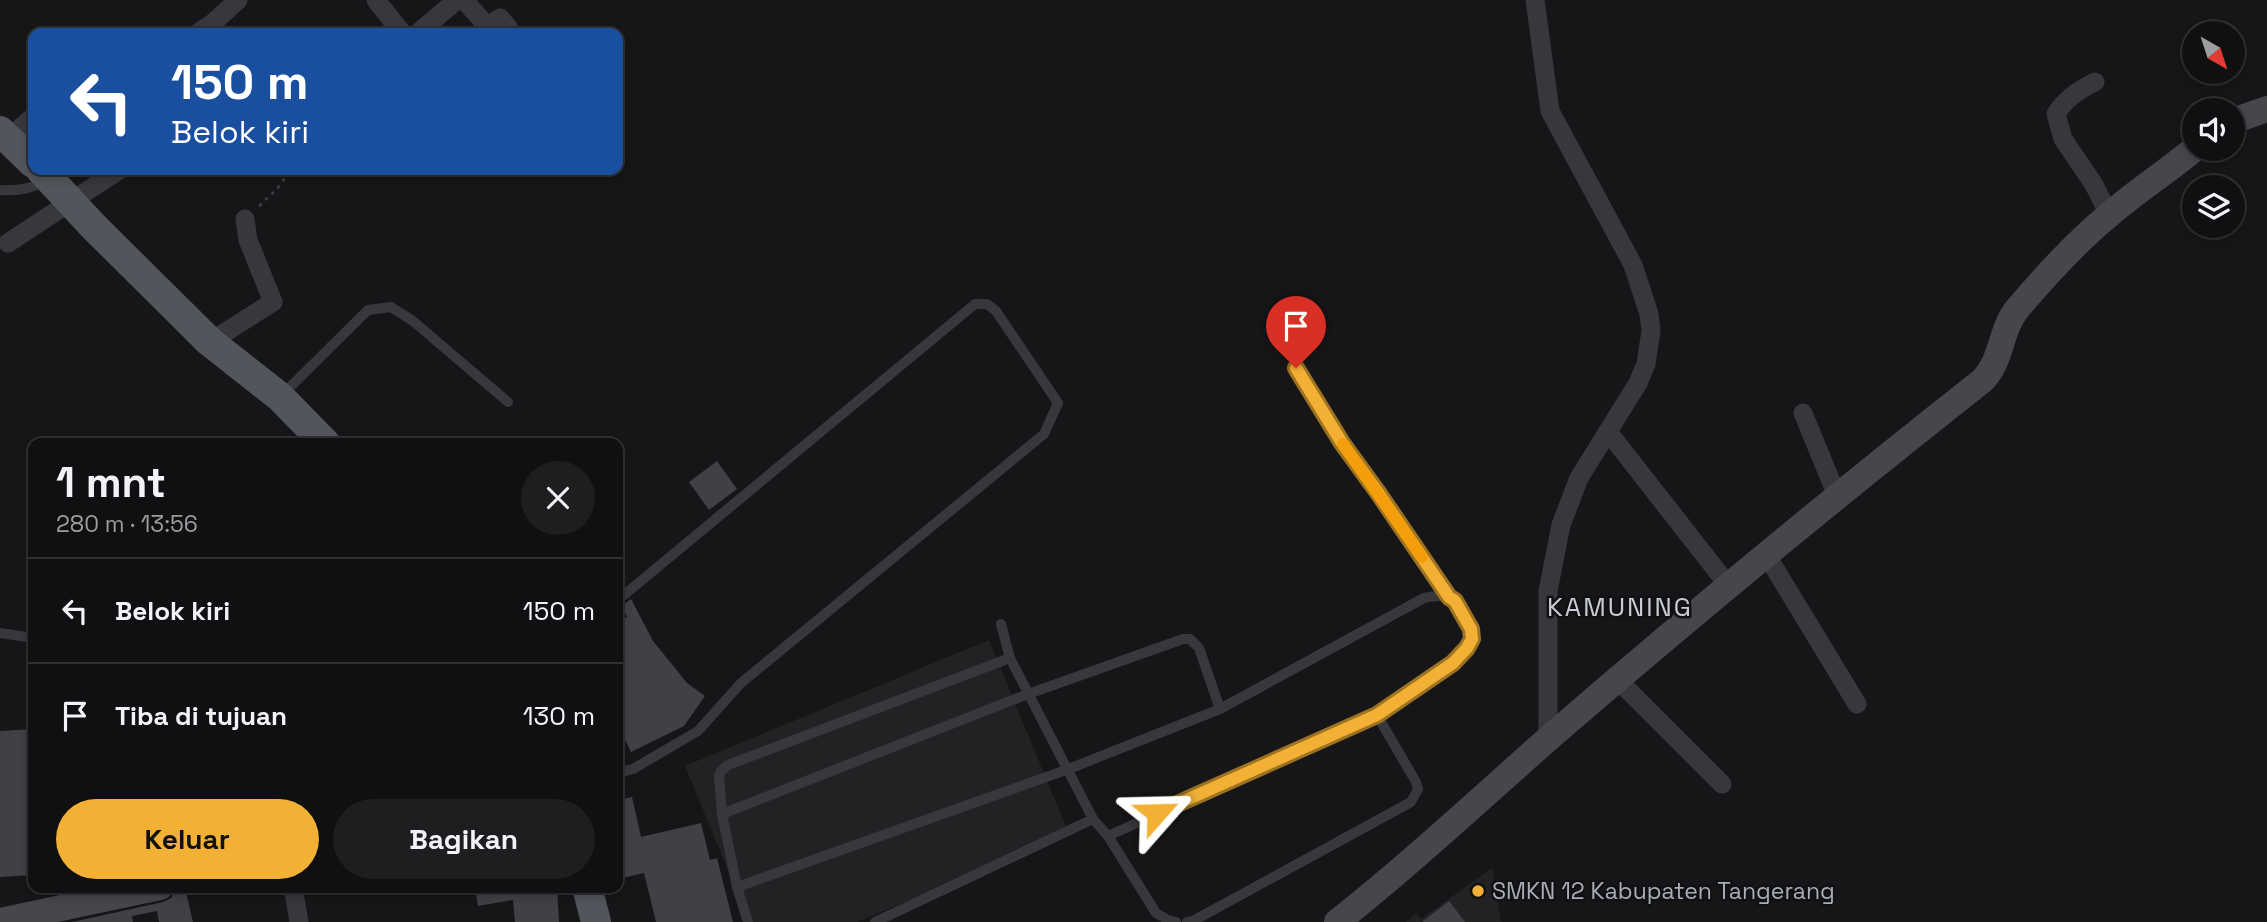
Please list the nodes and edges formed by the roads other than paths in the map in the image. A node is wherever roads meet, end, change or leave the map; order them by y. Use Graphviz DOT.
graph roads {
  1 [pos="238,0"];
  2 [pos="376,0"];
  3 [pos="457,0"];
  4 [pos="464,0"];
  5 [pos="1535,0"];
  6 [pos="508,27"];
  7 [pos="211,28"];
  8 [pos="398,28"];
  9 [pos="424,28"];
  10 [pos="2095,82"];
  11 [pos="2267,109"];
  12 [pos="2245,117"];
  13 [pos="28,120"];
  14 [pos="4,135"];
  15 [pos="28,158"];
  16 [pos="2182,158"];
  17 [pos="38,175"];
  18 [pos="46,175"];
  19 [pos="111,175"];
  20 [pos="0,190"];
  21 [pos="71,200"];
  22 [pos="2109,214"];
  23 [pos="245,219"];
  24 [pos="8,243"];
  25 [pos="210,342"];
  26 [pos="1296,368"];
  27 [pos="280,397"];
  28 [pos="508,402"];
  29 [pos="1803,413"];
  30 [pos="1609,433"];
  31 [pos="320,438"];
  32 [pos="1837,496"];
  33 [pos="1766,554"];
  34 [pos="1728,585"];
  35 [pos="623,596"];
  36 [pos="1449,597"];
  37 [pos="1001,624"];
  38 [pos="0,633"];
  39 [pos="28,637"];
  40 [pos="1010,658"];
  41 [pos="1618,680"];
  42 [pos="1028,694"];
  43 [pos="1857,704"];
  44 [pos="1220,709"];
  45 [pos="1377,715"];
  46 [pos="1548,739"];
  47 [pos="1066,770"];
  48 [pos="623,772"];
  49 [pos="1722,784"];
  50 [pos="722,814"];
  51 [pos="1093,819"];
  52 [pos="1108,836"];
  53 [pos="737,887"];
  54 [pos="132,893"];
  55 [pos="294,893"];
  56 [pos="589,893"];
  57 [pos="0,921"];
  58 [pos="299,922"];
  59 [pos="596,922"];
  60 [pos="748,922"];
  61 [pos="875,922"];
  62 [pos="1176,922"];
  63 [pos="1187,922"];
  64 [pos="1336,922"];
  1 -- 7 [label="street"];
  2 -- 8 [label="street"];
  3 -- 9 [label="street"];
  4 -- 6 [label="street"];
  5 -- 30 [label="street"];
  10 -- 22 [label="street"];
  11 -- 12 [label="street"];
  13 -- 14 [label="street"];
  14 -- 15 [label="main road"];
  16 -- 22 [label="street"];
  17 -- 20 [label="lane"];
  18 -- 21 [label="main road"];
  19 -- 21 [label="street"];
  21 -- 24 [label="street"];
  21 -- 25 [label="main road"];
  22 -- 32 [label="street"];
  23 -- 25 [label="street"];
  25 -- 27 [label="main road"];
  26 -- 36 [label="lane"];
  27 -- 28 [label="lane"];
  27 -- 31 [label="main road"];
  29 -- 32 [label="street"];
  30 -- 34 [label="street"];
  30 -- 46 [label="street"];
  32 -- 33 [label="street"];
  33 -- 34 [label="street"];
  33 -- 43 [label="street"];
  34 -- 41 [label="street"];
  35 -- 48 [label="lane"];
  36 -- 44 [label="lane"];
  36 -- 45 [label="lane"];
  37 -- 40 [label="lane"];
  38 -- 39 [label="lane"];
  40 -- 42 [label="lane"];
  40 -- 50 [label="lane"];
  41 -- 46 [label="street"];
  41 -- 49 [label="street"];
  42 -- 44 [label="lane"];
  42 -- 47 [label="lane"];
  42 -- 50 [label="lane"];
  44 -- 47 [label="lane"];
  45 -- 52 [label="lane"];
  45 -- 63 [label="lane"];
  46 -- 64 [label="street"];
  47 -- 51 [label="lane"];
  47 -- 53 [label="lane"];
  50 -- 53 [label="lane"];
  51 -- 52 [label="lane"];
  51 -- 61 [label="lane"];
  52 -- 62 [label="lane"];
  53 -- 60 [label="lane"];
  54 -- 57 [label="street"];
  55 -- 58 [label="street"];
  56 -- 59 [label="main road"];
}
